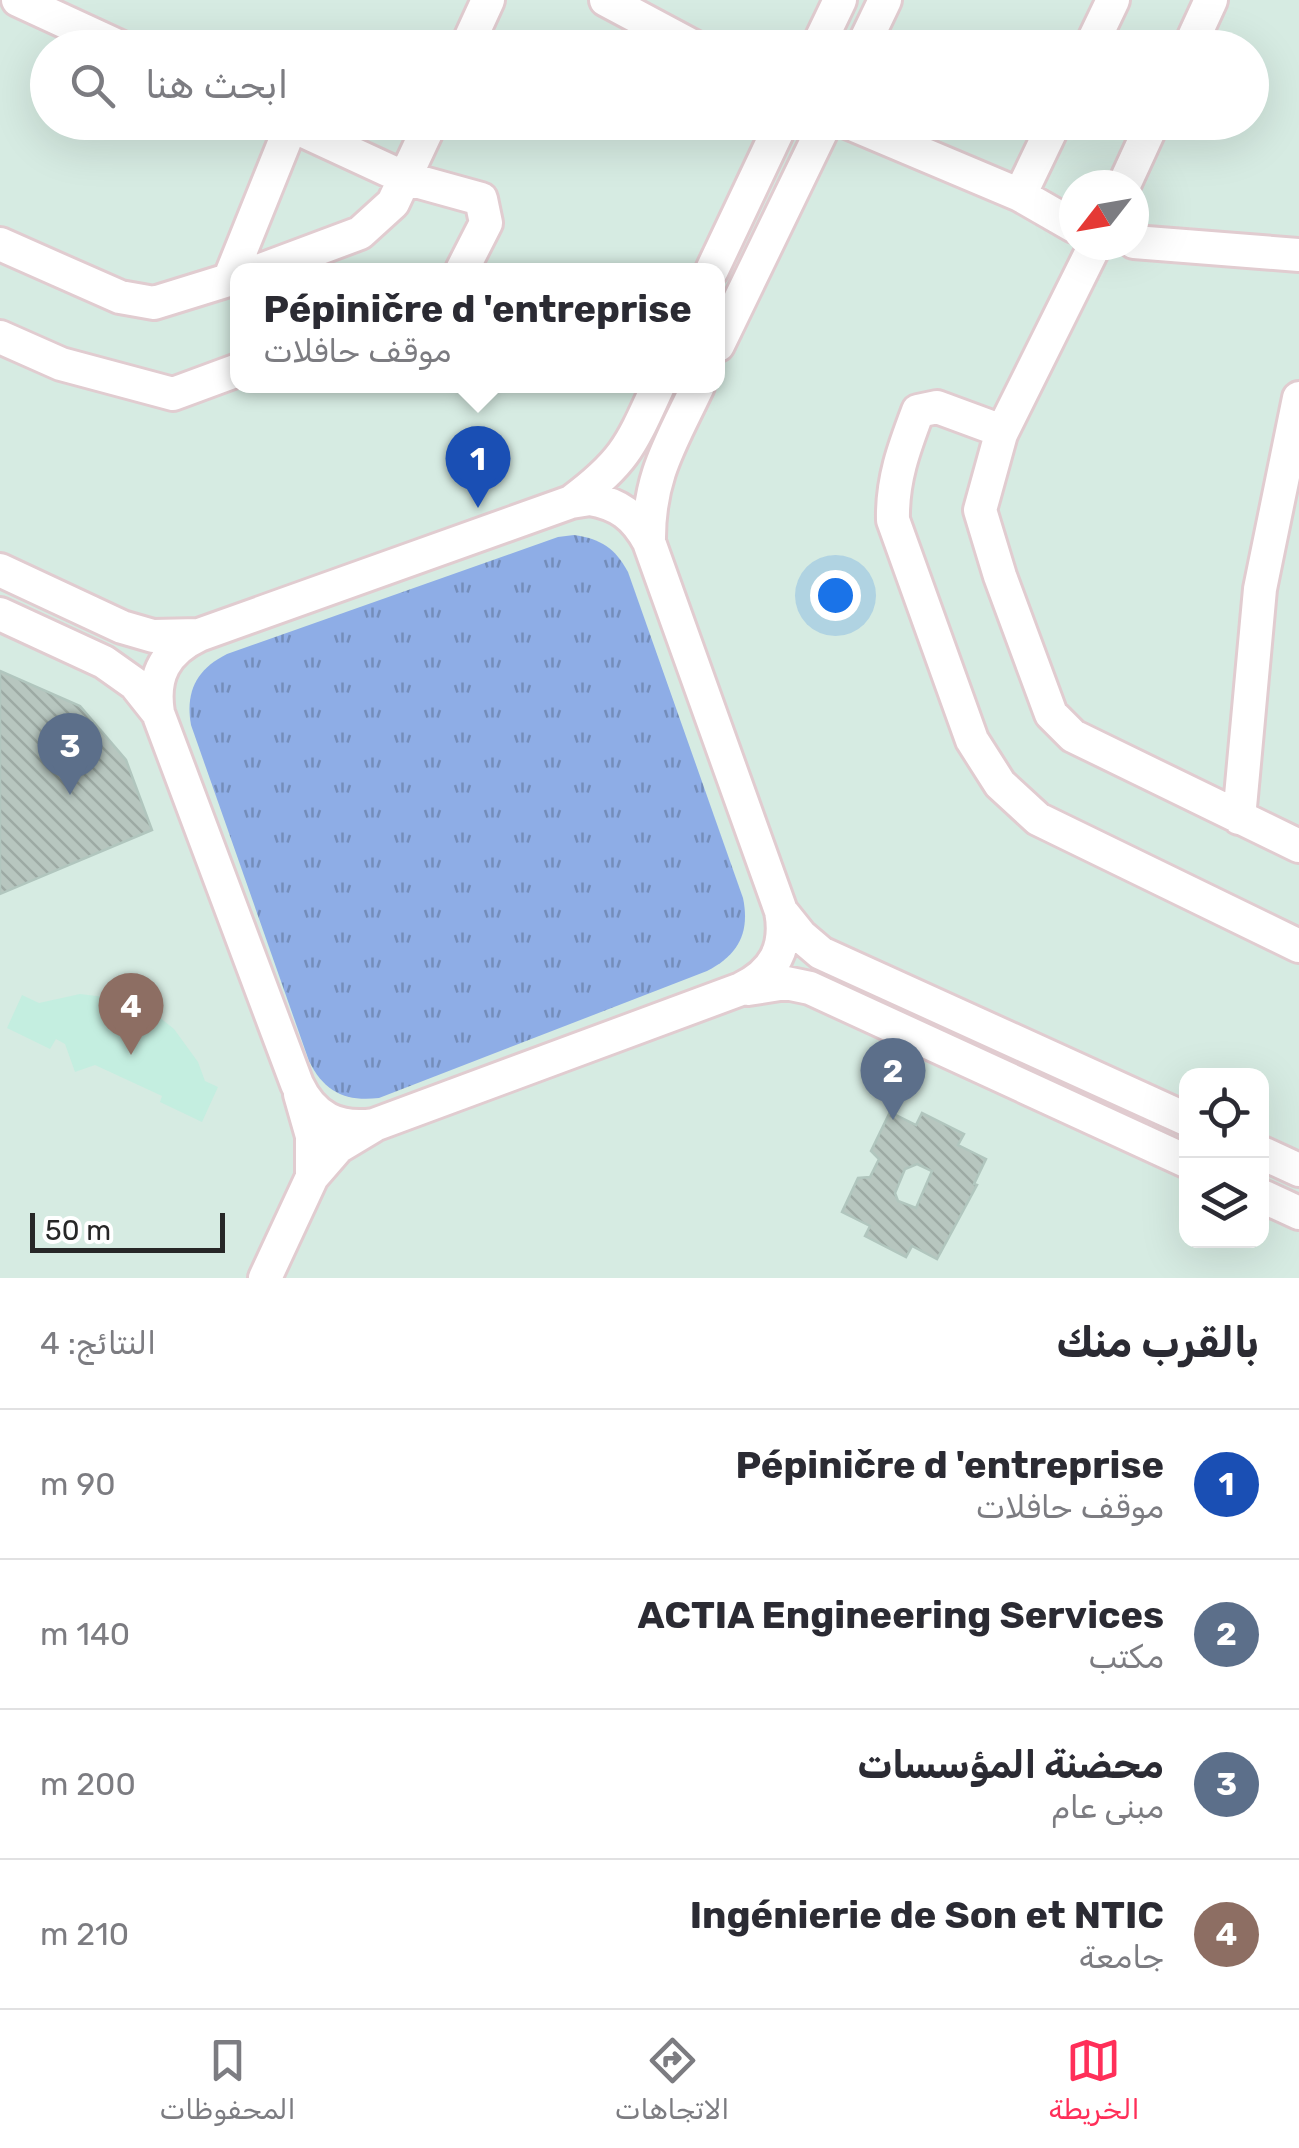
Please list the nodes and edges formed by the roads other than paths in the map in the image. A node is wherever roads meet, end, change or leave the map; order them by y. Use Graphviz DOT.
graph roads {
  1 [pos="18,0"];
  2 [pos="488,0"];
  3 [pos="606,0"];
  4 [pos="840,0"];
  5 [pos="884,0"];
  6 [pos="1113,0"];
  7 [pos="1211,0"];
  8 [pos="83,30"];
  9 [pos="474,30"];
  10 [pos="662,30"];
  11 [pos="826,30"];
  12 [pos="870,30"];
  13 [pos="1099,30"];
  14 [pos="1197,30"];
  15 [pos="282,140"];
  16 [pos="323,140"];
  17 [pos="423,140"];
  18 [pos="773,140"];
  19 [pos="817,140"];
  20 [pos="889,140"];
  21 [pos="1046,140"];
  22 [pos="1145,140"];
  23 [pos="1131,170"];
  24 [pos="405,178"];
  25 [pos="1020,195"];
  26 [pos="1059,217"];
  27 [pos="1149,243"];
  28 [pos="0,244"];
  29 [pos="1299,255"];
  30 [pos="1088,260"];
  31 [pos="239,263"];
  32 [pos="280,263"];
  33 [pos="466,263"];
  34 [pos="715,263"];
  35 [pos="230,280"];
  36 [pos="725,331"];
  37 [pos="0,337"];
  38 [pos="230,373"];
  39 [pos="655,393"];
  40 [pos="695,393"];
  41 [pos="1299,398"];
  42 [pos="1002,431"];
  43 [pos="571,502"];
  44 [pos="649,542"];
  45 [pos="0,570"];
  46 [pos="0,614"];
  47 [pos="199,635"];
  48 [pos="158,713"];
  49 [pos="1238,818"];
  50 [pos="1299,846"];
  51 [pos="781,911"];
  52 [pos="1299,946"];
  53 [pos="738,990"];
  54 [pos="297,1084"];
  55 [pos="1179,1116"];
  56 [pos="374,1125"];
  57 [pos="1269,1156"];
  58 [pos="1179,1158"];
  59 [pos="1299,1170"];
  60 [pos="312,1178"];
  61 [pos="1269,1199"];
  62 [pos="1299,1213"];
  63 [pos="265,1278"];
  1 -- 8 [label="street"];
  2 -- 9 [label="street"];
  3 -- 10 [label="street"];
  4 -- 11 [label="street"];
  5 -- 12 [label="street"];
  6 -- 13 [label="street"];
  7 -- 14 [label="street"];
  15 -- 31 [label="street"];
  16 -- 24 [label="street"];
  17 -- 24 [label="street"];
  18 -- 34 [label="street"];
  19 -- 36 [label="street"];
  20 -- 25 [label="street"];
  21 -- 25 [label="street"];
  22 -- 23 [label="street"];
  24 -- 32 [label="street"];
  24 -- 33 [label="street"];
  25 -- 26 [label="street"];
  27 -- 29 [label="street"];
  28 -- 35 [label="street"];
  30 -- 42 [label="street"];
  37 -- 38 [label="street"];
  39 -- 43 [label="street"];
  40 -- 44 [label="street"];
  41 -- 49 [label="street"];
  42 -- 49 [label="street"];
  42 -- 52 [label="street"];
  43 -- 44 [label="street"];
  43 -- 47 [label="street"];
  44 -- 51 [label="street"];
  45 -- 47 [label="street"];
  46 -- 48 [label="street"];
  47 -- 48 [label="street"];
  48 -- 54 [label="street"];
  49 -- 50 [label="street"];
  51 -- 53 [label="street"];
  51 -- 55 [label="street"];
  53 -- 56 [label="street"];
  53 -- 58 [label="street"];
  54 -- 56 [label="street"];
  54 -- 60 [label="street"];
  56 -- 60 [label="street"];
  57 -- 59 [label="street"];
  60 -- 63 [label="street"];
  61 -- 62 [label="street"];
}
